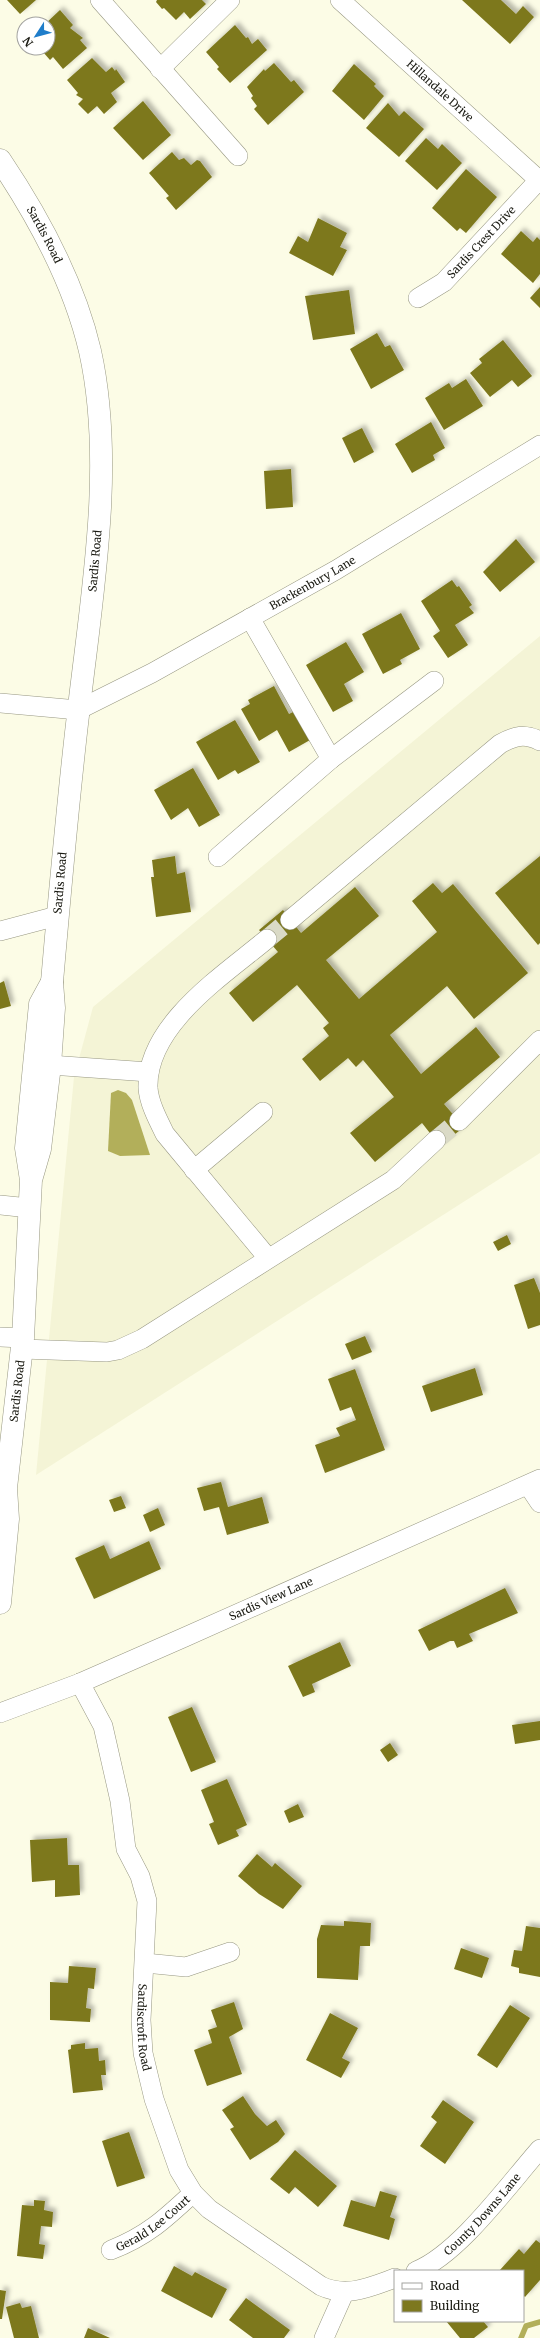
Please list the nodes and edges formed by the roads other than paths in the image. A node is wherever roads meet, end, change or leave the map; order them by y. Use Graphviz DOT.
graph roads {
  1 [pos="100,0"];
  2 [pos="230,0"];
  3 [pos="340,0"];
  4 [pos="160,69"];
  5 [pos="238,156"];
  6 [pos="0,160"];
  7 [pos="539,180"];
  8 [pos="418,298"];
  9 [pos="540,445"];
  10 [pos="250,618"];
  11 [pos="434,681"];
  12 [pos="0,703"];
  13 [pos="78,710"];
  14 [pos="540,741"];
  15 [pos="330,759"];
  16 [pos="218,857"];
  17 [pos="57,916"];
  18 [pos="290,920"];
  19 [pos="0,931"];
  20 [pos="267,939"];
  21 [pos="52,982"];
  22 [pos="540,1040"];
  23 [pos="50,1065"];
  24 [pos="149,1072"];
  25 [pos="262,1112"];
  26 [pos="459,1121"];
  27 [pos="436,1140"];
  28 [pos="194,1170"];
  29 [pos="31,1180"];
  30 [pos="0,1205"];
  31 [pos="29,1208"];
  32 [pos="268,1258"];
  33 [pos="0,1337"];
  34 [pos="22,1344"];
  35 [pos="534,1482"];
  36 [pos="540,1503"];
  37 [pos="0,1603"];
  38 [pos="80,1682"];
  39 [pos="0,1713"];
  40 [pos="230,1952"];
  41 [pos="145,1963"];
  42 [pos="540,2149"];
  43 [pos="193,2193"];
  44 [pos="111,2250"];
  45 [pos="418,2270"];
  46 [pos="394,2278"];
  47 [pos="344,2293"];
  48 [pos="324,2338"];
  1 -- 4 [label="street"];
  2 -- 4 [label="street"];
  3 -- 7 [label="street, Hillandale Drive"];
  4 -- 5 [label="street"];
  6 -- 13 [label="main road, Sardis Road"];
  7 -- 8 [label="street, Sardis Crest Drive"];
  9 -- 10 [label="street, Brackenbury Lane"];
  10 -- 13 [label="street, Brackenbury Lane"];
  10 -- 15 [label="street"];
  11 -- 15 [label="street"];
  12 -- 13 [label="street"];
  13 -- 17 [label="main road, Sardis Road"];
  14 -- 18 [label="street"];
  15 -- 16 [label="street"];
  17 -- 19 [label="street"];
  17 -- 21 [label="main road, Sardis Road"];
  20 -- 24 [label="street"];
  21 -- 23 [label="main road, Sardis Road"];
  21 -- 29 [label="main road, Sardis Road"];
  22 -- 26 [label="street"];
  23 -- 24 [label="street"];
  23 -- 29 [label="main road, Sardis Road"];
  24 -- 28 [label="street"];
  25 -- 28 [label="street"];
  27 -- 32 [label="street"];
  28 -- 32 [label="street"];
  29 -- 31 [label="main road, Sardis Road"];
  30 -- 31 [label="street"];
  31 -- 34 [label="main road, Sardis Road"];
  32 -- 34 [label="street"];
  33 -- 34 [label="street"];
  34 -- 37 [label="main road, Sardis Road"];
  35 -- 36 [label="street"];
  35 -- 38 [label="street, Sardis View Lane"];
  38 -- 39 [label="street, Sardis View Lane"];
  38 -- 41 [label="street, Sardiscroft Road"];
  40 -- 41 [label="street"];
  41 -- 43 [label="street, Sardiscroft Road"];
  42 -- 45 [label="street, County Downs Lane"];
  43 -- 44 [label="street, Gerald Lee Court"];
  43 -- 47 [label="street, Sardiscroft Road"];
  46 -- 47 [label="street"];
  47 -- 48 [label="street"];
}
